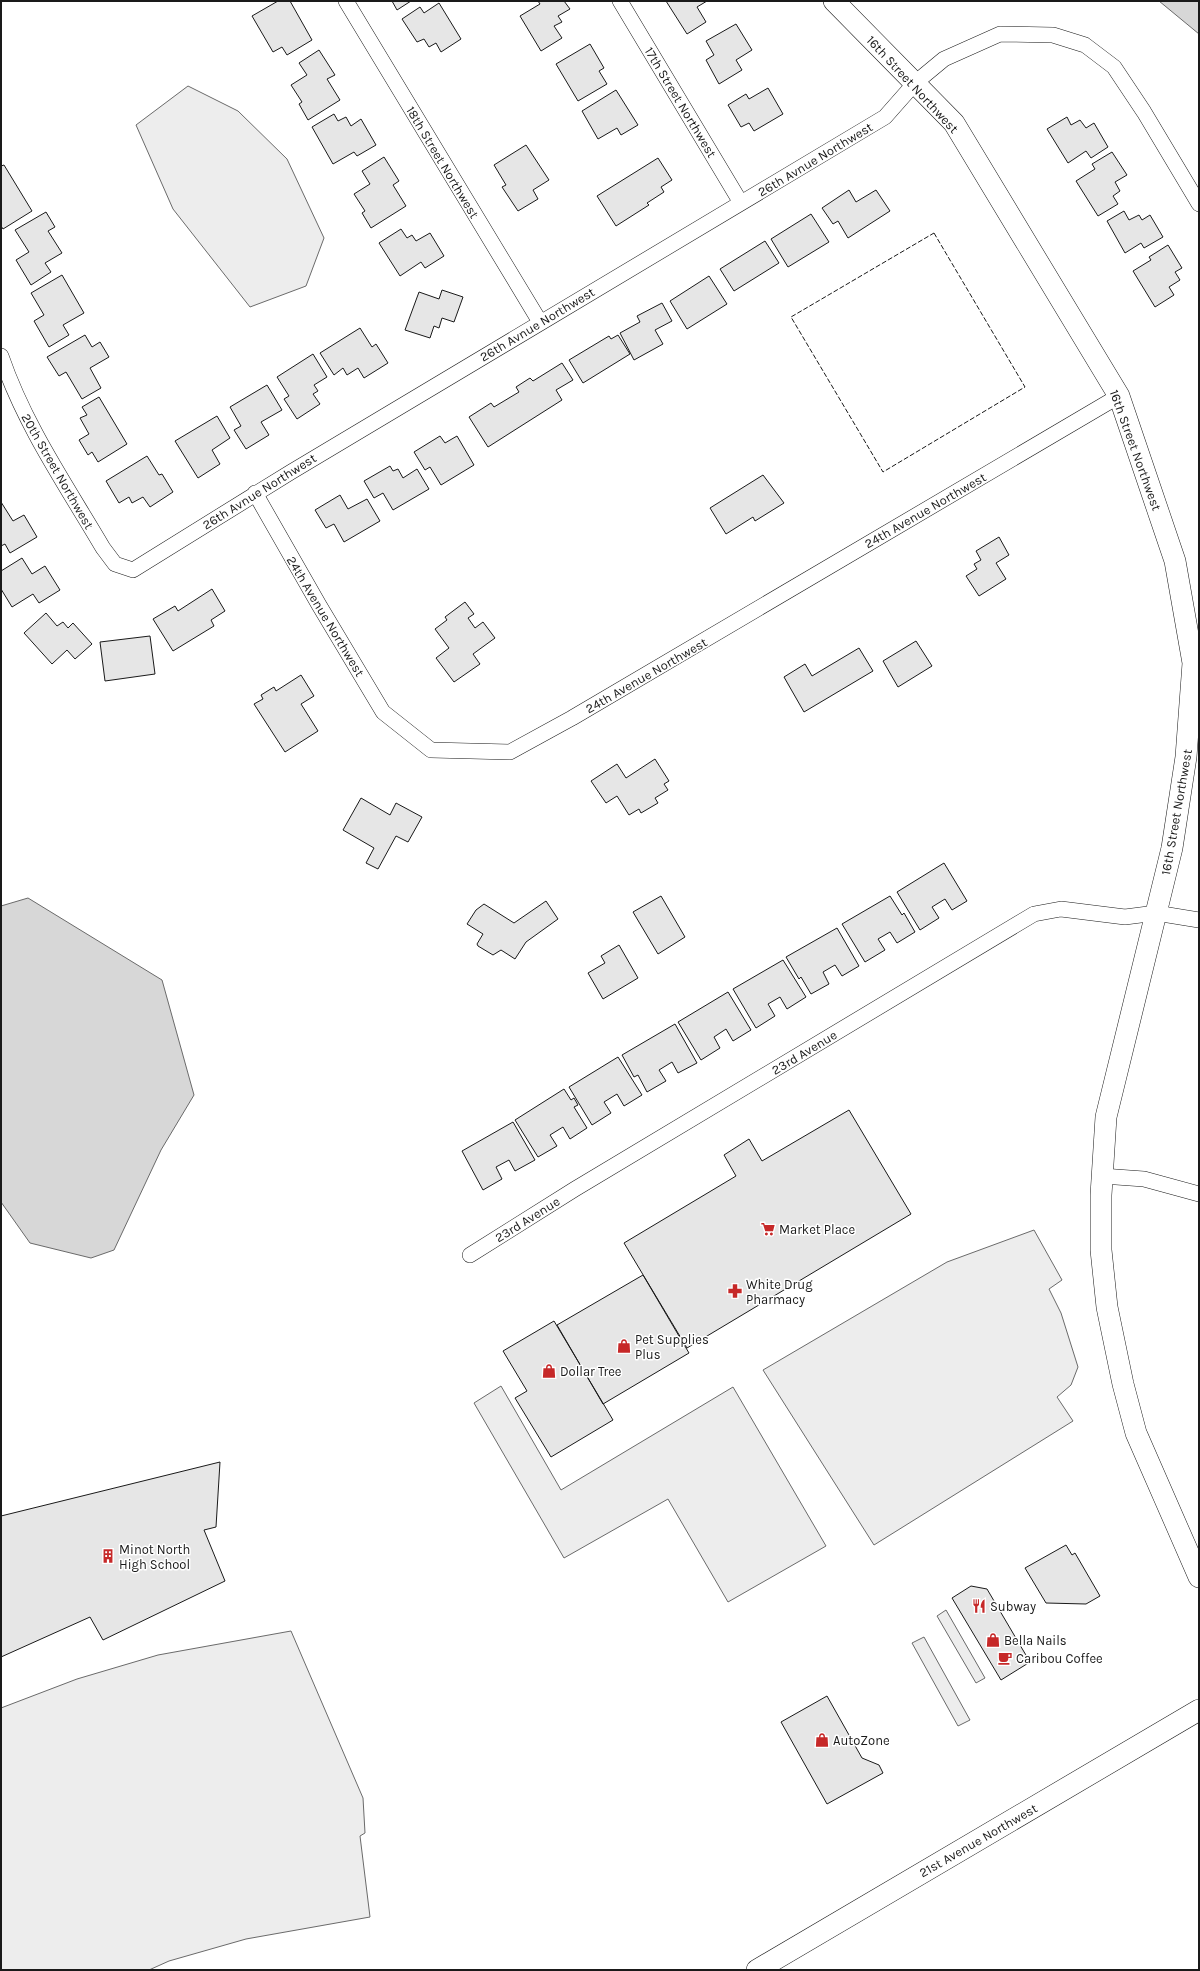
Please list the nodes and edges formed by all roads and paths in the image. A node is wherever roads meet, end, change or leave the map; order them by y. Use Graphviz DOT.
graph roads {
  1 [pos="346,1"];
  2 [pos="620,1"];
  3 [pos="834,1"];
  4 [pos="915,84"];
  5 [pos="741,203"];
  6 [pos="1199,204"];
  7 [pos="540,322"];
  8 [pos="1,356"];
  9 [pos="1120,396"];
  10 [pos="256,493"];
  11 [pos="133,570"];
  12 [pos="1156,913"];
  13 [pos="1199,920"];
  14 [pos="1102,1176"];
  15 [pos="1199,1194"];
  16 [pos="470,1255"];
  17 [pos="1199,1578"];
  18 [pos="1199,1710"];
  19 [pos="757,1970"];
  1 -- 7 [label="street, 18th Street Northwest"];
  2 -- 5 [label="street, 17th Street Northwest"];
  3 -- 4 [label="street, 16th Street Northwest"];
  4 -- 5 [label="street, 26th Avnue Northwest"];
  4 -- 6 [label="street, 26th Avnue Northwest"];
  4 -- 9 [label="street, 16th Street Northwest"];
  5 -- 7 [label="street, 26th Avnue Northwest"];
  7 -- 10 [label="street, 26th Avnue Northwest"];
  8 -- 11 [label="street, 20th Street Northwest"];
  9 -- 10 [label="street, 24th Avenue Northwest"];
  9 -- 12 [label="street, 16th Street Northwest"];
  10 -- 11 [label="street, 26th Avnue Northwest"];
  12 -- 13 [label="street, 23rd Avenue"];
  12 -- 14 [label="street, 16th Street Northwest"];
  12 -- 16 [label="street, 23rd Avenue"];
  14 -- 15 [label="street"];
  14 -- 17 [label="street, 16th Street Northwest"];
  18 -- 19 [label="street, 21st Avenue Northwest"];
}
